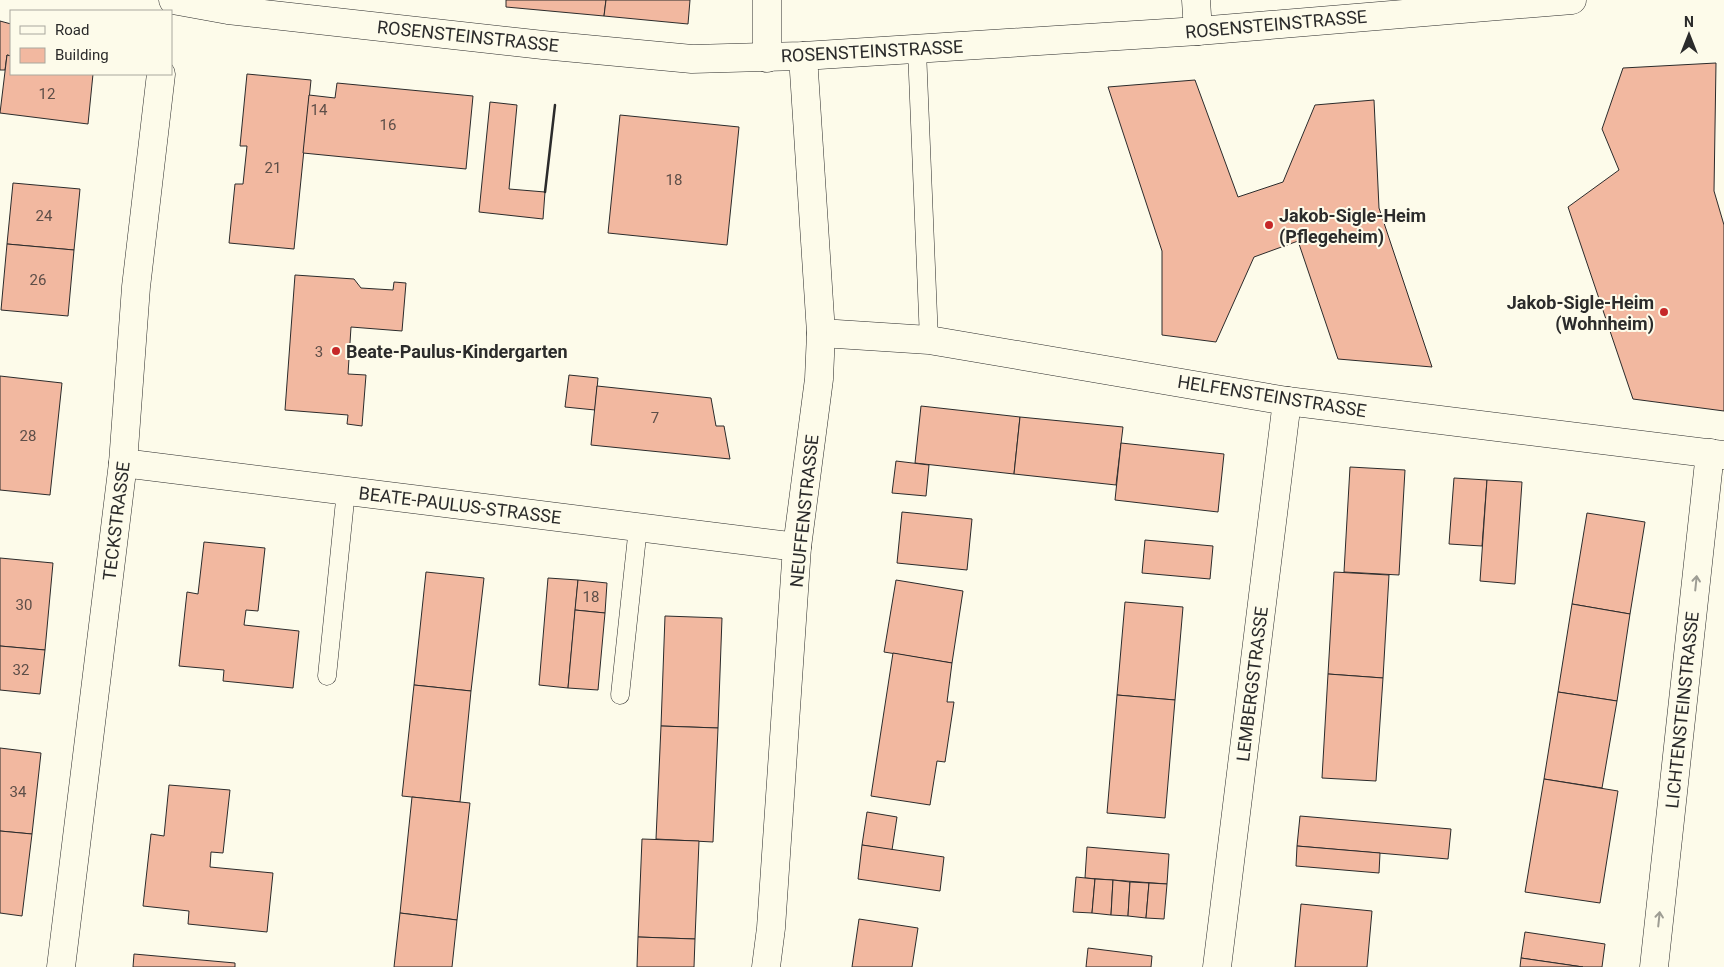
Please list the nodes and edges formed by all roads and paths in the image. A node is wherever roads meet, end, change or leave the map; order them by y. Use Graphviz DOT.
graph roads {
  1 [pos="174,0"];
  2 [pos="767,0"];
  3 [pos="1196,0"];
  4 [pos="1572,0"];
  5 [pos="1198,31"];
  6 [pos="916,50"];
  7 [pos="803,56"];
  8 [pos="767,58"];
  9 [pos="161,75"];
  10 [pos="822,333"];
  11 [pos="929,340"];
  12 [pos="1287,401"];
  13 [pos="1717,454"];
  14 [pos="123,464"];
  15 [pos="346,491"];
  16 [pos="638,527"];
  17 [pos="797,547"];
  18 [pos="327,676"];
  19 [pos="620,695"];
  20 [pos="62,967"];
  21 [pos="766,967"];
  22 [pos="1217,967"];
  23 [pos="1654,967"];
  1 -- 8 [label="street, ROSENSTEINSTRASSE"];
  2 -- 8 [label="street"];
  3 -- 5 [label="street"];
  4 -- 5 [label="street, ROSENSTEINSTRASSE"];
  5 -- 6 [label="street, ROSENSTEINSTRASSE"];
  6 -- 7 [label="street, ROSENSTEINSTRASSE"];
  6 -- 11 [label="lane"];
  7 -- 8 [label="street, ROSENSTEINSTRASSE"];
  7 -- 10 [label="street, NEUFFENSTRASSE"];
  9 -- 14 [label="street, TECKSTRASSE"];
  10 -- 11 [label="street, HELFENSTEINSTRASSE"];
  10 -- 17 [label="street, NEUFFENSTRASSE"];
  11 -- 12 [label="street, HELFENSTEINSTRASSE"];
  12 -- 13 [label="street, HELFENSTEINSTRASSE"];
  12 -- 22 [label="street, LEMBERGSTRASSE"];
  23 -- 13 [label="street, LICHTENSTEINSTRASSE, one-way"];
  14 -- 15 [label="street, BEATE-PAULUS-STRASSE"];
  14 -- 20 [label="street, TECKSTRASSE"];
  15 -- 16 [label="street, BEATE-PAULUS-STRASSE"];
  15 -- 18 [label="lane"];
  16 -- 17 [label="street, BEATE-PAULUS-STRASSE"];
  16 -- 19 [label="lane"];
  17 -- 21 [label="street, NEUFFENSTRASSE"];
}
